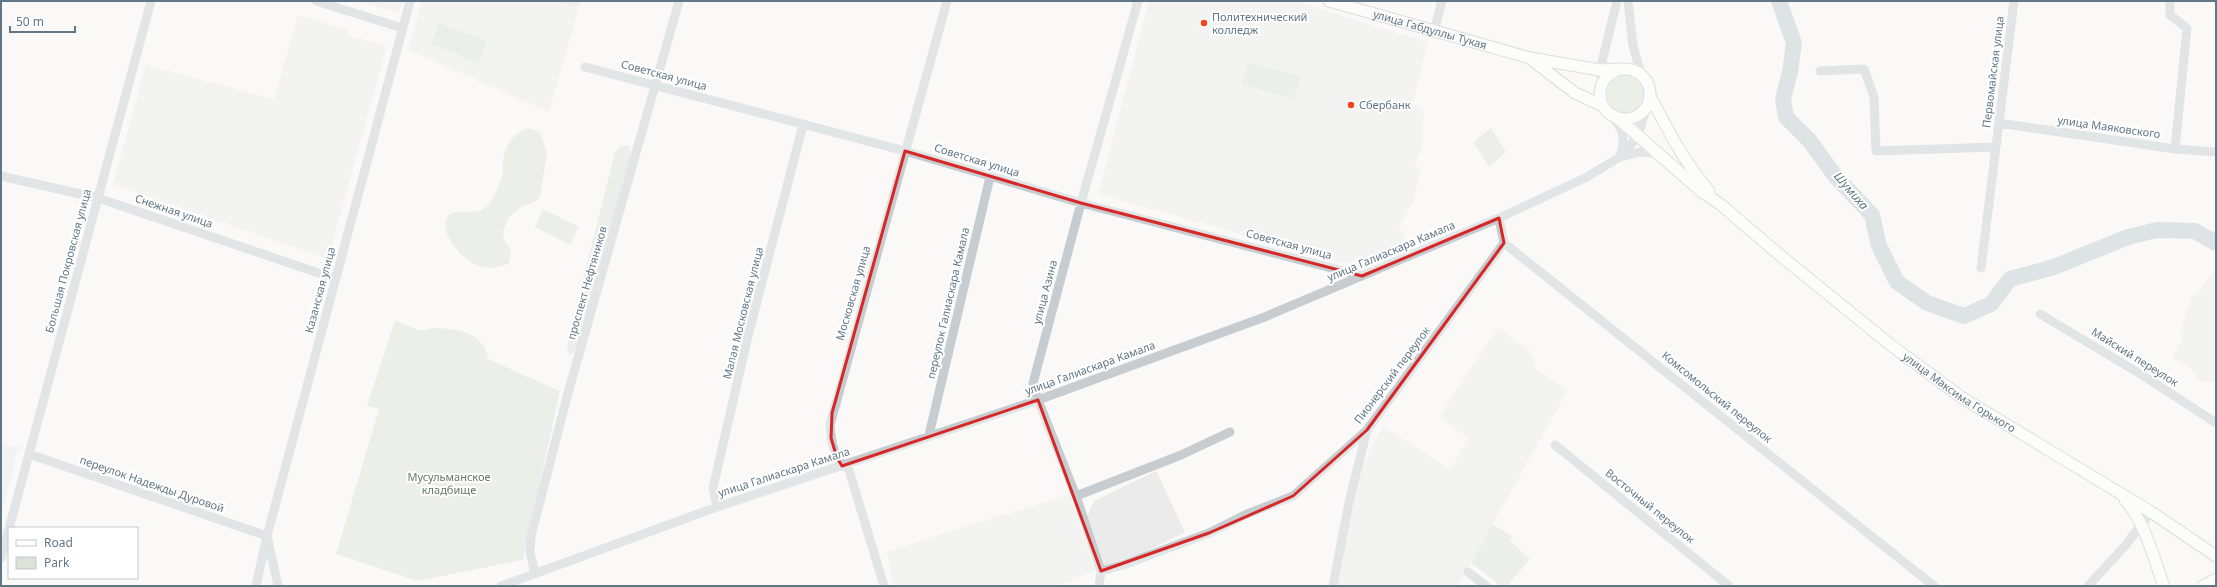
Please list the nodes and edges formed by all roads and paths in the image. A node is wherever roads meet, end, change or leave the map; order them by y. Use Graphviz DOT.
graph roads {
  1 [pos="151,1"];
  2 [pos="316,1"];
  3 [pos="410,1"];
  4 [pos="680,1"];
  5 [pos="947,1"];
  6 [pos="1138,1"];
  7 [pos="1329,1"];
  8 [pos="1442,1"];
  9 [pos="1617,1"];
  10 [pos="1628,1"];
  11 [pos="2014,1"];
  12 [pos="2170,1"];
  13 [pos="402,28"];
  14 [pos="1434,31"];
  15 [pos="1530,58"];
  16 [pos="585,67"];
  17 [pos="1619,69"];
  18 [pos="1600,70"];
  19 [pos="1820,71"];
  20 [pos="1641,74"];
  21 [pos="1602,83"];
  22 [pos="655,84"];
  23 [pos="1650,96"];
  24 [pos="1603,106"];
  25 [pos="1646,108"];
  26 [pos="1615,117"];
  27 [pos="1999,123"];
  28 [pos="803,125"];
  29 [pos="1638,136"];
  30 [pos="1996,147"];
  31 [pos="2174,149"];
  32 [pos="905,151"];
  33 [pos="2216,152"];
  34 [pos="1660,154"];
  35 [pos="1620,157"];
  36 [pos="1,176"];
  37 [pos="990,177"];
  38 [pos="98,198"];
  39 [pos="1081,203"];
  40 [pos="1720,204"];
  41 [pos="1500,218"];
  42 [pos="1504,243"];
  43 [pos="1981,268"];
  44 [pos="1362,276"];
  45 [pos="336,278"];
  46 [pos="2040,314"];
  47 [pos="1038,400"];
  48 [pos="2216,423"];
  49 [pos="1367,430"];
  50 [pos="1230,432"];
  51 [pos="929,435"];
  52 [pos="1555,445"];
  53 [pos="29,454"];
  54 [pos="842,466"];
  55 [pos="2118,492"];
  56 [pos="1076,496"];
  57 [pos="717,507"];
  58 [pos="2151,512"];
  59 [pos="2142,524"];
  60 [pos="9,527"];
  61 [pos="8,532"];
  62 [pos="267,536"];
  63 [pos="2216,556"];
  64 [pos="1,558"];
  65 [pos="1101,571"];
  66 [pos="1468,572"];
  67 [pos="535,574"];
  68 [pos="2216,579"];
  69 [pos="256,586"];
  70 [pos="278,586"];
  71 [pos="500,586"];
  72 [pos="884,586"];
  73 [pos="1099,586"];
  74 [pos="1333,586"];
  75 [pos="1486,586"];
  76 [pos="1729,586"];
  77 [pos="1934,586"];
  78 [pos="2088,586"];
  79 [pos="2164,586"];
  80 [pos="2202,586"];
  1 -- 38 [label="street, Большая Покровская улица"];
  2 -- 13 [label="street"];
  3 -- 13 [label="street, Казанская улица"];
  4 -- 22 [label="street, проспект Нефтяников"];
  5 -- 32 [label="street, Московская улица"];
  6 -- 39 [label="street, улица Азина"];
  7 -- 14 [label="main road, улица Габдуллы Тукая"];
  8 -- 14 [label="street"];
  9 -- 18 [label="street"];
  10 -- 20 [label="street"];
  11 -- 27 [label="street, Первомайская улица"];
  12 -- 31 [label="street"];
  13 -- 45 [label="street, Казанская улица"];
  14 -- 15 [label="main road, улица Габдуллы Тукая"];
  15 -- 18 [label="main road, улица Габдуллы Тукая"];
  15 -- 24 [label="main road, улица Габдуллы Тукая"];
  16 -- 22 [label="street, Советская улица"];
  17 -- 18 [label="main road, улица Габдуллы Тукая"];
  17 -- 20 [label="main road"];
  17 -- 21 [label="main road"];
  18 -- 21 [label="street"];
  19 -- 30 [label="street"];
  20 -- 23 [label="main road, улица Максима Горького"];
  21 -- 24 [label="main road"];
  22 -- 28 [label="street, Советская улица"];
  22 -- 67 [label="street, проспект Нефтяников"];
  23 -- 25 [label="main road"];
  23 -- 40 [label="main road, улица Максима Горького"];
  24 -- 26 [label="main road, улица Максима Горького"];
  25 -- 26 [label="main road"];
  25 -- 29 [label="street, улица Галиаскара Камала"];
  26 -- 29 [label="main road, улица Максима Горького"];
  26 -- 35 [label="street"];
  27 -- 30 [label="street, Первомайская улица"];
  27 -- 31 [label="street, улица Маяковского"];
  28 -- 32 [label="street, Советская улица"];
  28 -- 57 [label="street, Малая Московская улица"];
  29 -- 34 [label="main road, улица Максима Горького"];
  29 -- 35 [label="street, улица Галиаскара Камала"];
  30 -- 43 [label="street, Первомайская улица"];
  31 -- 33 [label="street, улица Маяковского"];
  32 -- 37 [label="street, Советская улица"];
  32 -- 54 [label="street, Московская улица"];
  34 -- 35 [label="street"];
  34 -- 40 [label="main road, улица Максима Горького"];
  35 -- 41 [label="street, улица Галиаскара Камала"];
  36 -- 38 [label="street, Снежная улица"];
  37 -- 39 [label="street, Советская улица"];
  37 -- 51 [label="street, переулок Галиаскара Камала"];
  38 -- 45 [label="street, Снежная улица"];
  38 -- 53 [label="street, Большая Покровская улица"];
  39 -- 44 [label="street, Советская улица"];
  39 -- 47 [label="street, улица Азина"];
  40 -- 55 [label="main road, улица Максима Горького"];
  41 -- 42 [label="street"];
  41 -- 44 [label="street, улица Галиаскара Камала"];
  42 -- 49 [label="street, Пионерский переулок"];
  42 -- 77 [label="street, Комсомольский переулок"];
  44 -- 47 [label="street, улица Галиаскара Камала"];
  45 -- 62 [label="street, Казанская улица"];
  46 -- 48 [label="street, Майский переулок"];
  47 -- 51 [label="street, улица Галиаскара Камала"];
  47 -- 56 [label="street, улица Азина"];
  49 -- 65 [label="street, Пионерский переулок"];
  49 -- 74 [label="street"];
  50 -- 56 [label="street"];
  51 -- 54 [label="street, улица Галиаскара Камала"];
  52 -- 76 [label="street, Восточный переулок"];
  53 -- 60 [label="street, Большая Покровская улица"];
  53 -- 62 [label="street, переулок Надежды Дуровой"];
  54 -- 57 [label="street, улица Галиаскара Камала"];
  54 -- 72 [label="street, Московская улица"];
  55 -- 58 [label="main road, улица Максима Горького"];
  55 -- 59 [label="main road"];
  56 -- 65 [label="street, улица Азина"];
  57 -- 67 [label="street, улица Галиаскара Камала"];
  58 -- 59 [label="street"];
  58 -- 63 [label="main road, улица Максима Горького"];
  59 -- 78 [label="street"];
  59 -- 79 [label="main road"];
  61 -- 64 [label="street, Большая Покровская улица"];
  62 -- 69 [label="street, Казанская улица"];
  62 -- 70 [label="street"];
  65 -- 73 [label="street, улица Азина"];
  66 -- 75 [label="street"];
  67 -- 71 [label="street, улица Галиаскара Камала"];
  68 -- 80 [label="main road"];
}
